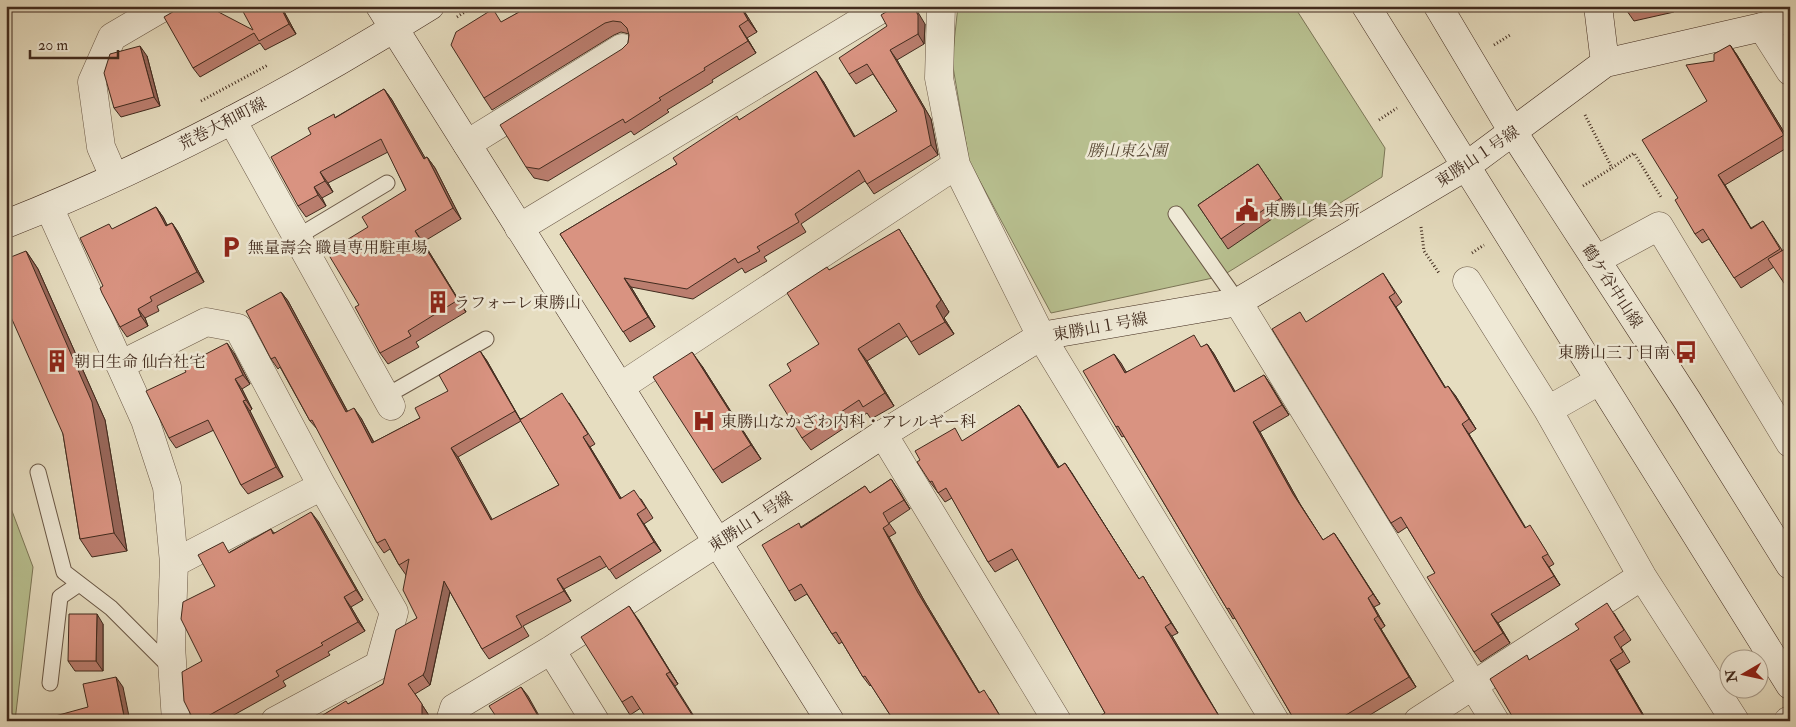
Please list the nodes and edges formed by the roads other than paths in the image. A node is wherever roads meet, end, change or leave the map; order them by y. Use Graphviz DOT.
graph roads {
  1 [pos="165,6"];
  2 [pos="380,6"];
  3 [pos="430,6"];
  4 [pos="886,6"];
  5 [pos="941,6"];
  6 [pos="1366,6"];
  7 [pos="1438,6"];
  8 [pos="1598,6"];
  9 [pos="1790,18"];
  10 [pos="1762,26"];
  11 [pos="394,29"];
  12 [pos="622,48"];
  13 [pos="1605,63"];
  14 [pos="1790,71"];
  15 [pos="232,120"];
  16 [pos="1513,132"];
  17 [pos="467,144"];
  18 [pos="956,165"];
  19 [pos="1465,167"];
  20 [pos="114,177"];
  21 [pos="387,184"];
  22 [pos="49,207"];
  23 [pos="1176,214"];
  24 [pos="6,224"];
  25 [pos="520,228"];
  26 [pos="298,237"];
  27 [pos="1596,260"];
  28 [pos="1467,281"];
  29 [pos="1238,302"];
  30 [pos="1041,336"];
  31 [pos="486,339"];
  32 [pos="120,365"];
  33 [pos="1599,381"];
  34 [pos="620,387"];
  35 [pos="389,401"];
  36 [pos="1548,410"];
  37 [pos="884,434"];
  38 [pos="1790,443"];
  39 [pos="38,472"];
  40 [pos="322,486"];
  41 [pos="718,542"];
  42 [pos="174,562"];
  43 [pos="1790,564"];
  44 [pos="1642,576"];
  45 [pos="79,584"];
  46 [pos="551,650"];
  47 [pos="173,670"];
  48 [pos="50,684"];
  49 [pos="1790,685"];
  50 [pos="1473,686"];
  51 [pos="292,717"];
  52 [pos="176,721"];
  53 [pos="450,721"];
  54 [pos="595,721"];
  55 [pos="830,721"];
  56 [pos="1057,721"];
  57 [pos="1275,721"];
  58 [pos="1418,721"];
  59 [pos="1494,721"];
  60 [pos="1735,721"];
  1 -- 20 [label="street"];
  2 -- 11 [label="street"];
  3 -- 11 [label="street, 荒巻大和町線"];
  4 -- 25 [label="street"];
  5 -- 18 [label="street"];
  6 -- 19 [label="street"];
  7 -- 16 [label="street, 鶴ケ谷中山線"];
  8 -- 13 [label="street"];
  9 -- 10 [label="street, 東勝山１号線"];
  10 -- 13 [label="street, 東勝山１号線"];
  10 -- 14 [label="street"];
  11 -- 15 [label="street, 荒巻大和町線"];
  11 -- 17 [label="street"];
  12 -- 17 [label="street"];
  13 -- 16 [label="street, 東勝山１号線"];
  15 -- 20 [label="street, 荒巻大和町線"];
  15 -- 26 [label="street"];
  16 -- 19 [label="street, 東勝山１号線"];
  16 -- 27 [label="street, 鶴ケ谷中山線"];
  17 -- 25 [label="street"];
  18 -- 30 [label="street"];
  18 -- 34 [label="street"];
  19 -- 29 [label="street, 東勝山１号線"];
  19 -- 33 [label="street"];
  20 -- 22 [label="street, 荒巻大和町線"];
  21 -- 26 [label="lane"];
  22 -- 24 [label="street, 荒巻大和町線"];
  22 -- 32 [label="street"];
  23 -- 29 [label="lane"];
  25 -- 34 [label="street"];
  26 -- 35 [label="street"];
  27 -- 38 [label="street"];
  27 -- 43 [label="street, 鶴ケ谷中山線"];
  28 -- 36 [label="street"];
  29 -- 30 [label="street, 東勝山１号線"];
  29 -- 50 [label="street"];
  30 -- 37 [label="street, 東勝山１号線"];
  30 -- 57 [label="street"];
  31 -- 35 [label="lane"];
  32 -- 40 [label="street"];
  32 -- 42 [label="street"];
  33 -- 36 [label="street"];
  33 -- 49 [label="street"];
  34 -- 41 [label="street"];
  36 -- 44 [label="street"];
  37 -- 41 [label="street, 東勝山１号線"];
  37 -- 56 [label="street"];
  39 -- 45 [label="lane"];
  40 -- 42 [label="street"];
  40 -- 51 [label="street"];
  41 -- 46 [label="street, 東勝山１号線"];
  41 -- 55 [label="street"];
  42 -- 47 [label="street"];
  44 -- 50 [label="street"];
  44 -- 60 [label="street"];
  45 -- 47 [label="lane"];
  45 -- 48 [label="lane"];
  46 -- 53 [label="street, 東勝山１号線"];
  46 -- 54 [label="street"];
  47 -- 52 [label="street"];
  50 -- 58 [label="street"];
  50 -- 59 [label="street"];
}
